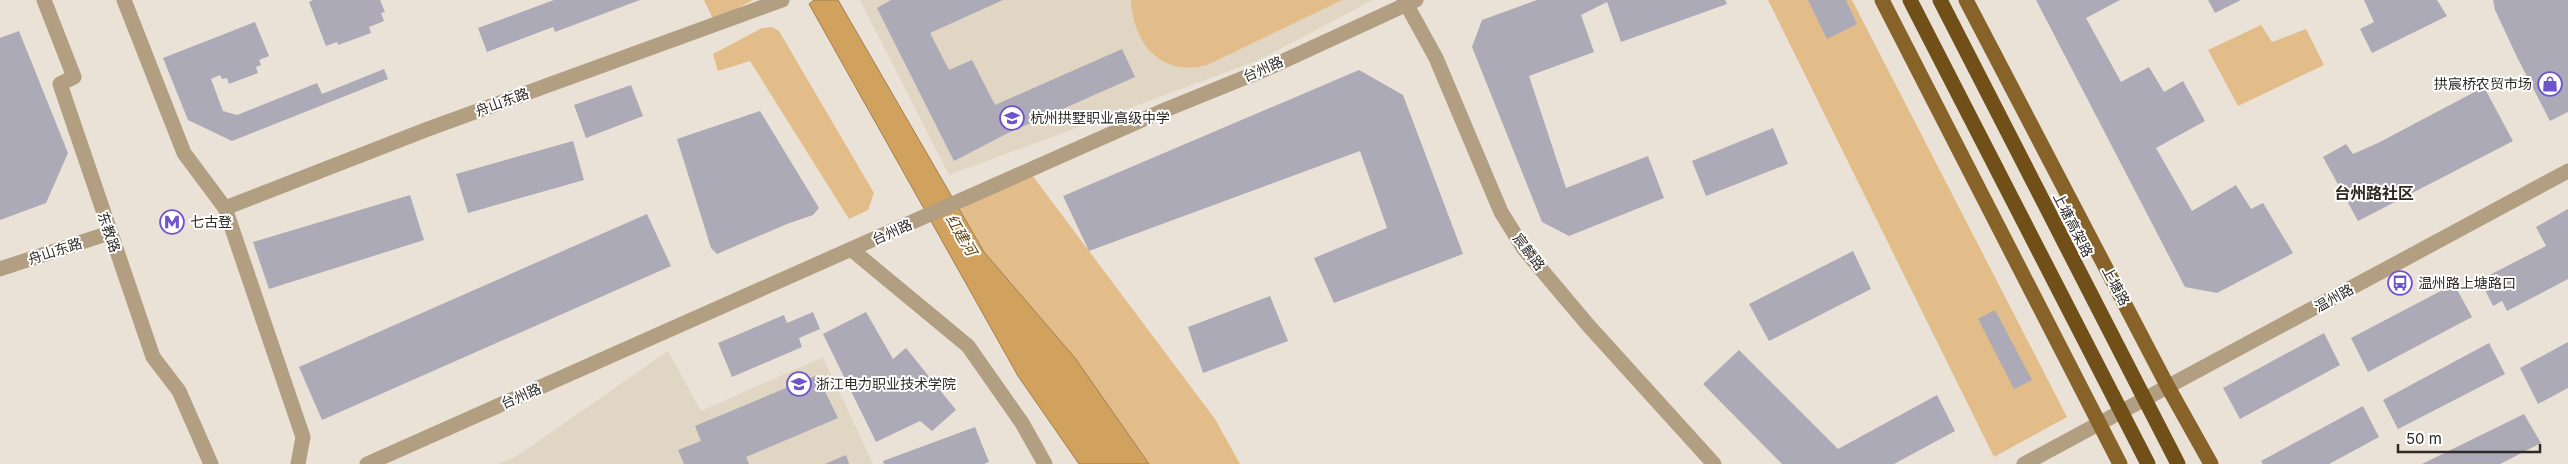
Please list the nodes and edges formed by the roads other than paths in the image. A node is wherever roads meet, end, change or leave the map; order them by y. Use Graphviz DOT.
graph roads {
  1 [pos="44,0"];
  2 [pos="124,0"];
  3 [pos="782,0"];
  4 [pos="1882,0"];
  5 [pos="1910,0"];
  6 [pos="1940,0"];
  7 [pos="1966,0"];
  8 [pos="1409,1"];
  9 [pos="2568,171"];
  10 [pos="225,208"];
  11 [pos="110,233"];
  12 [pos="852,250"];
  13 [pos="0,269"];
  14 [pos="2168,387"];
  15 [pos="2099,424"];
  16 [pos="211,464"];
  17 [pos="298,464"];
  18 [pos="368,464"];
  19 [pos="1045,464"];
  20 [pos="1714,464"];
  21 [pos="2024,464"];
  22 [pos="2120,464"];
  23 [pos="2148,464"];
  24 [pos="2178,464"];
  25 [pos="2212,464"];
  1 -- 11 [label="street, 东教路"];
  2 -- 10 [label="street"];
  3 -- 10 [label="street, 舟山东路"];
  4 -- 15 [label="main road"];
  5 -- 23 [label="highway, bridge"];
  6 -- 24 [label="highway, 上塘高架路, bridge"];
  7 -- 14 [label="main road, 上塘路"];
  8 -- 12 [label="street, 台州路"];
  8 -- 20 [label="street, 宸麟路"];
  9 -- 14 [label="street, 温州路"];
  10 -- 17 [label="street"];
  11 -- 13 [label="street, 舟山东路"];
  11 -- 16 [label="street, 东教路"];
  12 -- 18 [label="street, 台州路"];
  12 -- 19 [label="street"];
  14 -- 15 [label="street, 温州路"];
  14 -- 25 [label="main road, 上塘路"];
  15 -- 21 [label="street, 温州路"];
  15 -- 22 [label="main road"];
}
